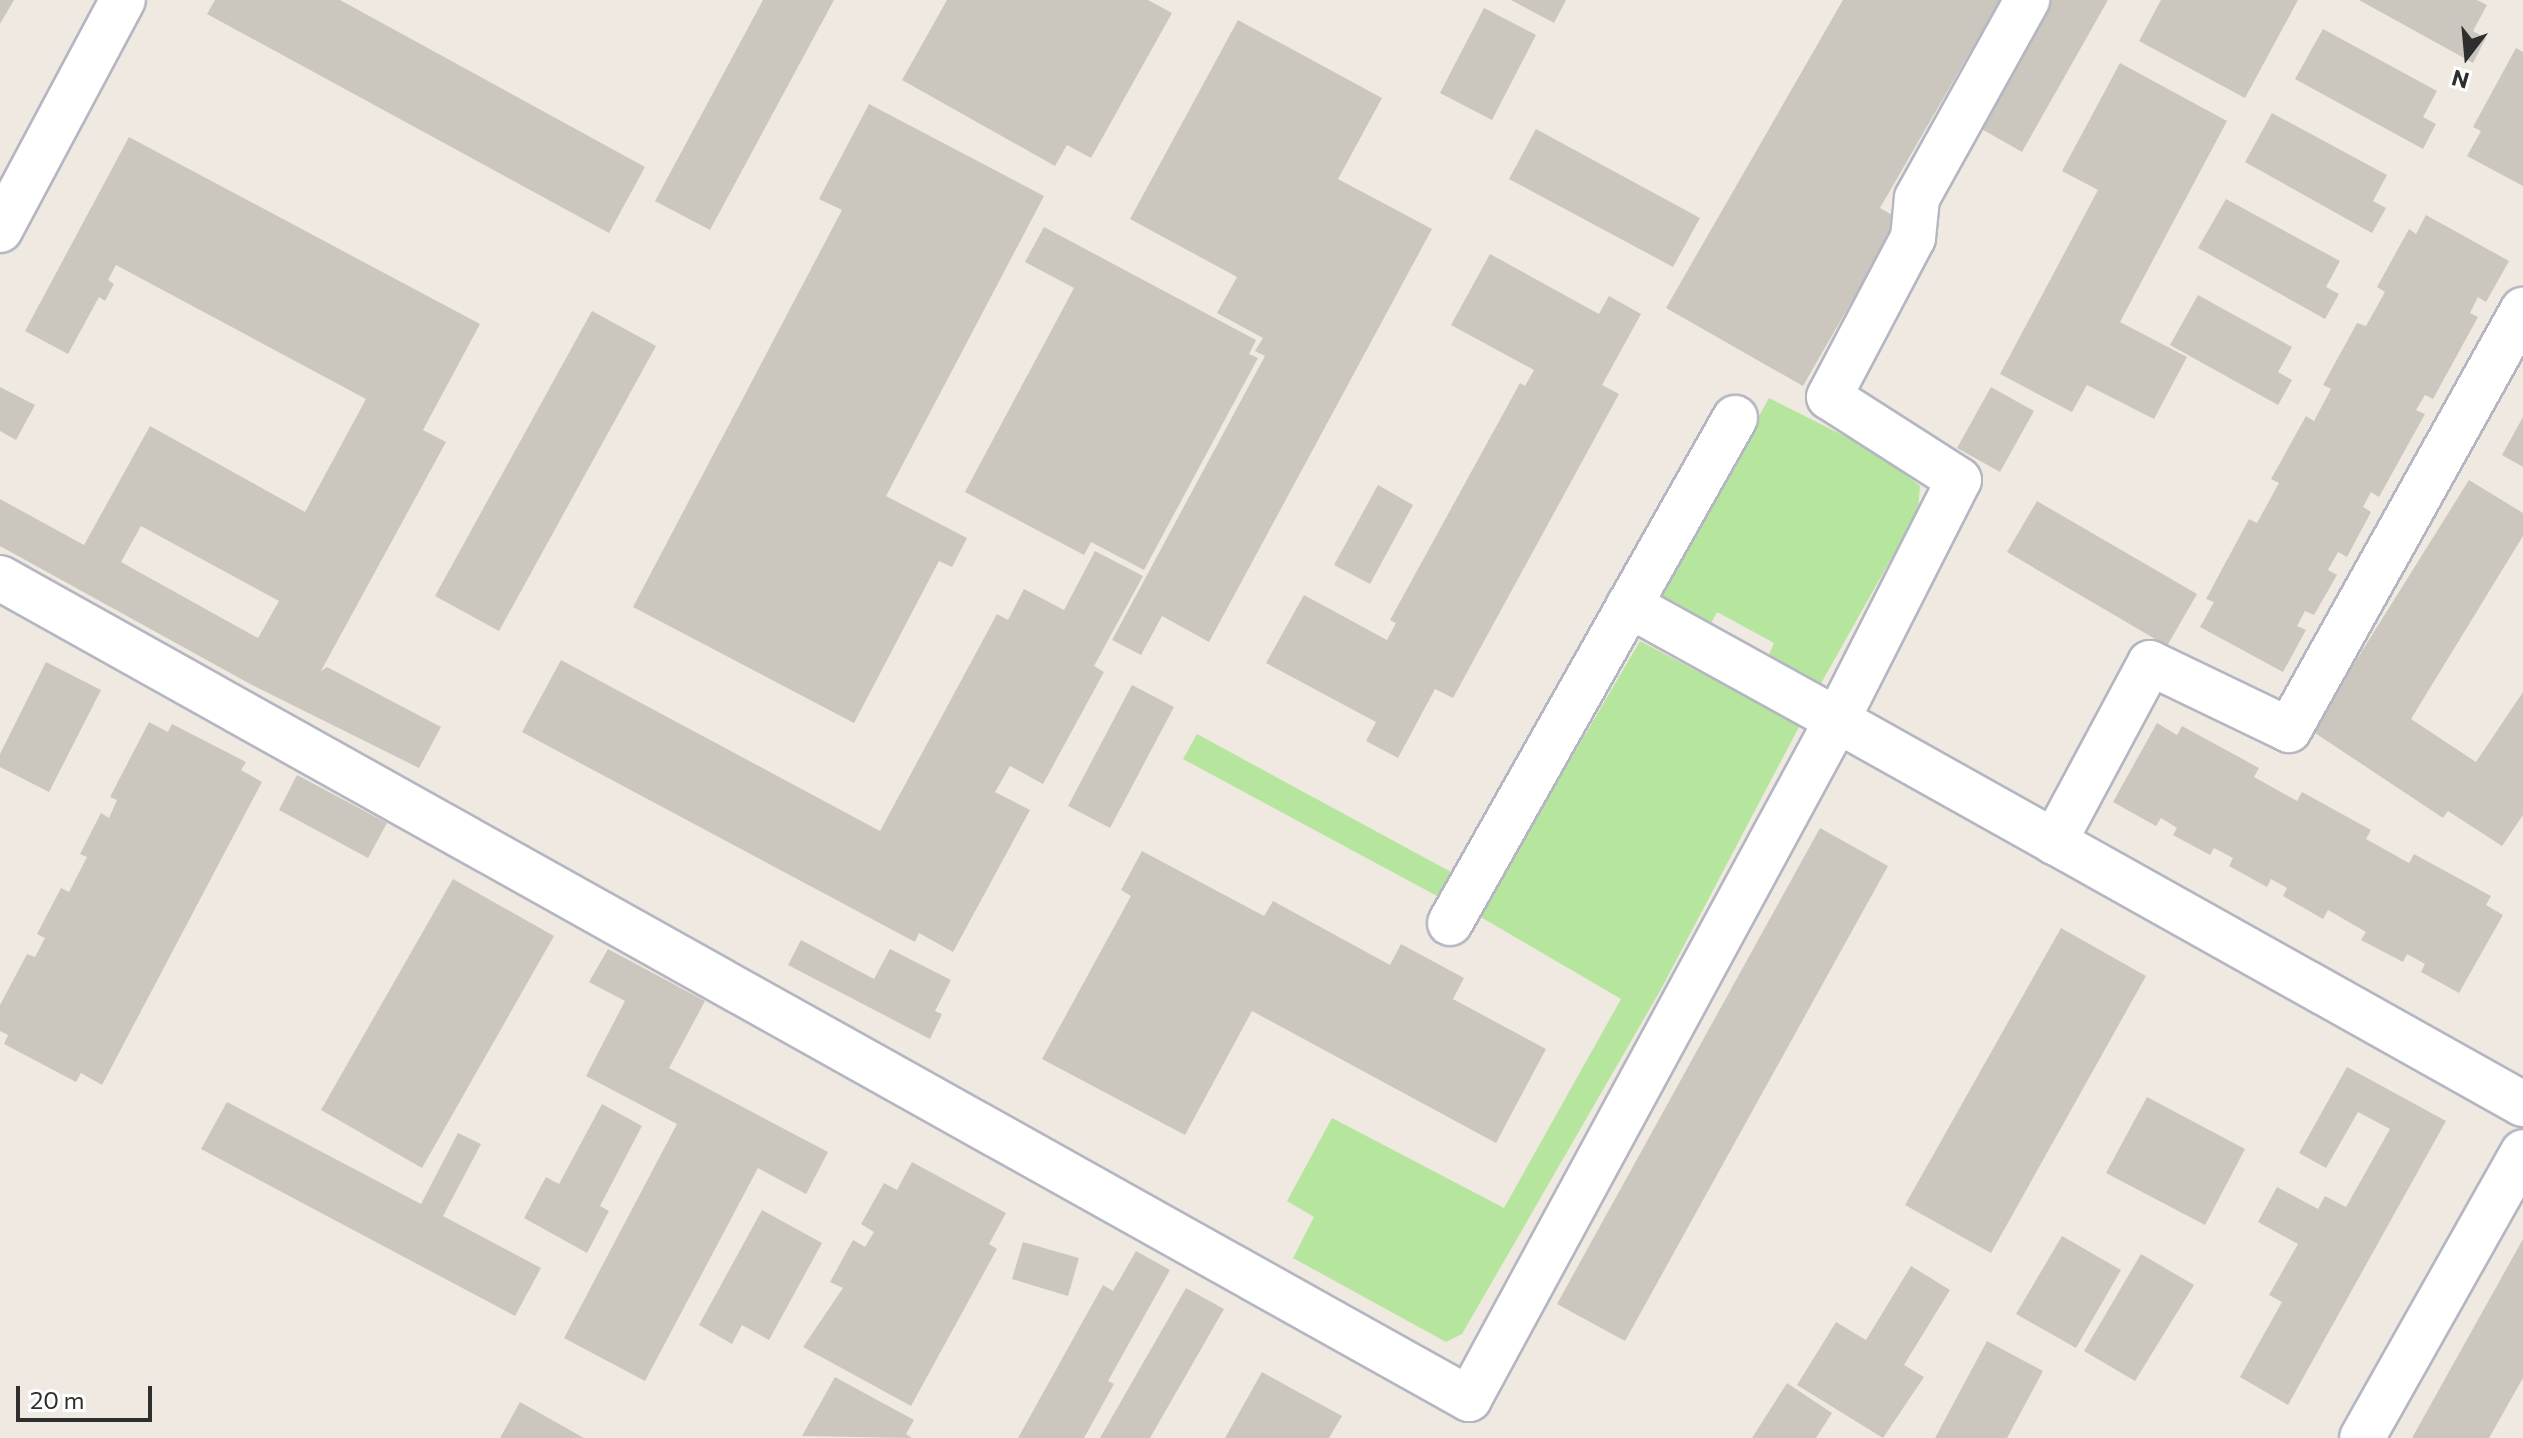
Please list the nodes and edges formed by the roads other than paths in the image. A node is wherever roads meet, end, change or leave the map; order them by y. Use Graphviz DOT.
graph roads {
  1 [pos="123,0"];
  2 [pos="2027,0"];
  3 [pos="0,230"];
  4 [pos="2523,310"];
  5 [pos="1735,418"];
  6 [pos="0,578"];
  7 [pos="1629,605"];
  8 [pos="1837,720"];
  9 [pos="2054,842"];
  10 [pos="1450,923"];
  11 [pos="2523,1104"];
  12 [pos="2523,1152"];
  13 [pos="2362,1438"];
  1 -- 3 [label="street"];
  2 -- 8 [label="street"];
  4 -- 9 [label="street"];
  5 -- 7 [label="street"];
  6 -- 8 [label="street"];
  7 -- 8 [label="street"];
  7 -- 10 [label="street"];
  8 -- 9 [label="street"];
  9 -- 11 [label="street"];
  12 -- 13 [label="street"];
}
